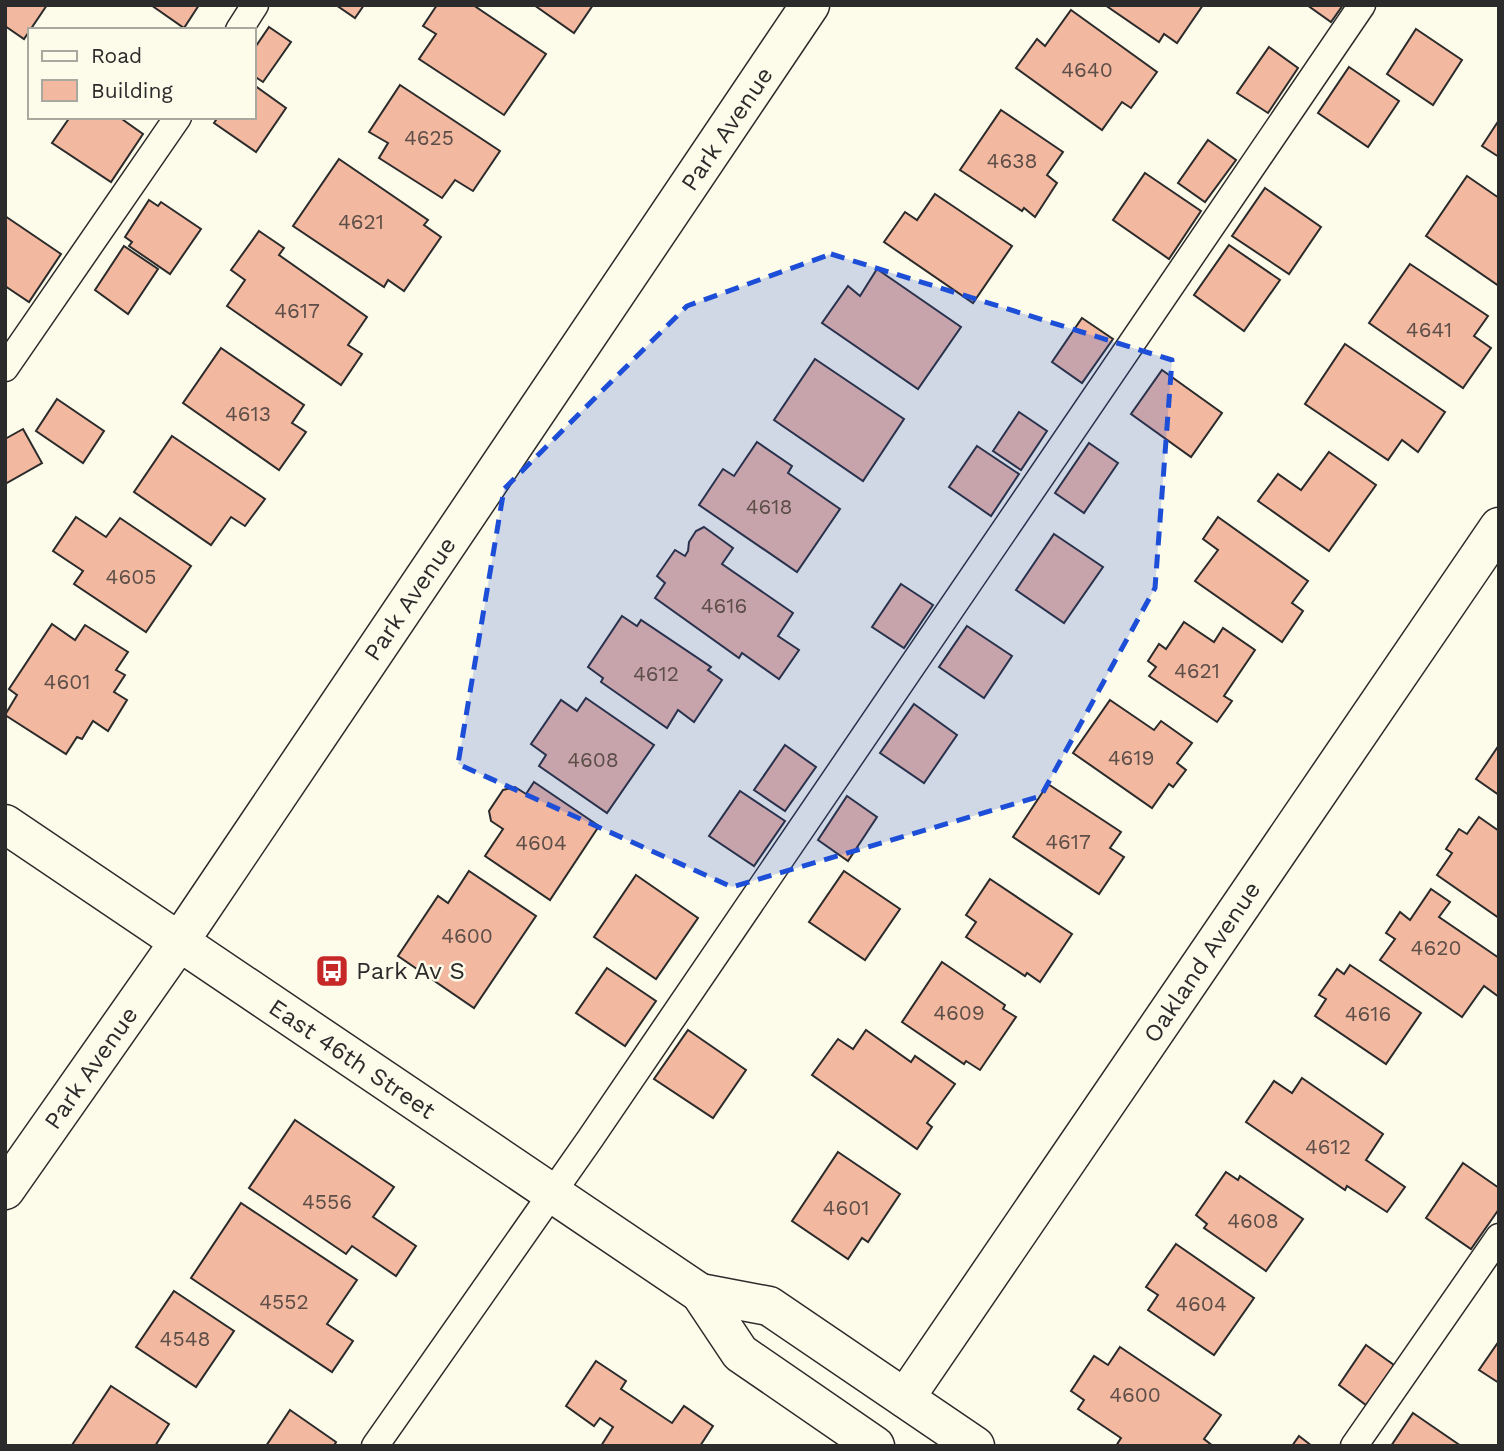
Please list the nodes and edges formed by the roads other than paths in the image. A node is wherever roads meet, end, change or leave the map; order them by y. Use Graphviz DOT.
graph roads {
  1 [pos="256,5"];
  2 [pos="810,5"];
  3 [pos="1362,5"];
  4 [pos="240,28"];
  5 [pos="177,119"];
  6 [pos="5,368"];
  7 [pos="1499,527"];
  8 [pos="5,824"];
  9 [pos="179,942"];
  10 [pos="5,1190"];
  11 [pos="552,1194"];
  12 [pos="1499,1237"];
  13 [pos="700,1293"];
  14 [pos="905,1398"];
  15 [pos="874,1445"];
  16 [pos="375,1446"];
  17 [pos="975,1446"];
  18 [pos="1354,1446"];
  1 -- 4 [label="lane"];
  2 -- 9 [label="street, Park Avenue"];
  3 -- 11 [label="lane"];
  5 -- 6 [label="lane"];
  7 -- 14 [label="street, Oakland Avenue"];
  8 -- 9 [label="street, East 46th Street"];
  9 -- 10 [label="street, Park Avenue"];
  9 -- 11 [label="street, East 46th Street"];
  11 -- 13 [label="street, East 46th Street"];
  11 -- 16 [label="lane"];
  12 -- 18 [label="lane"];
  13 -- 14 [label="street, East 46th Street"];
  13 -- 15 [label="street, East 46th Street"];
  14 -- 17 [label="street, East 46th Street"];
}
